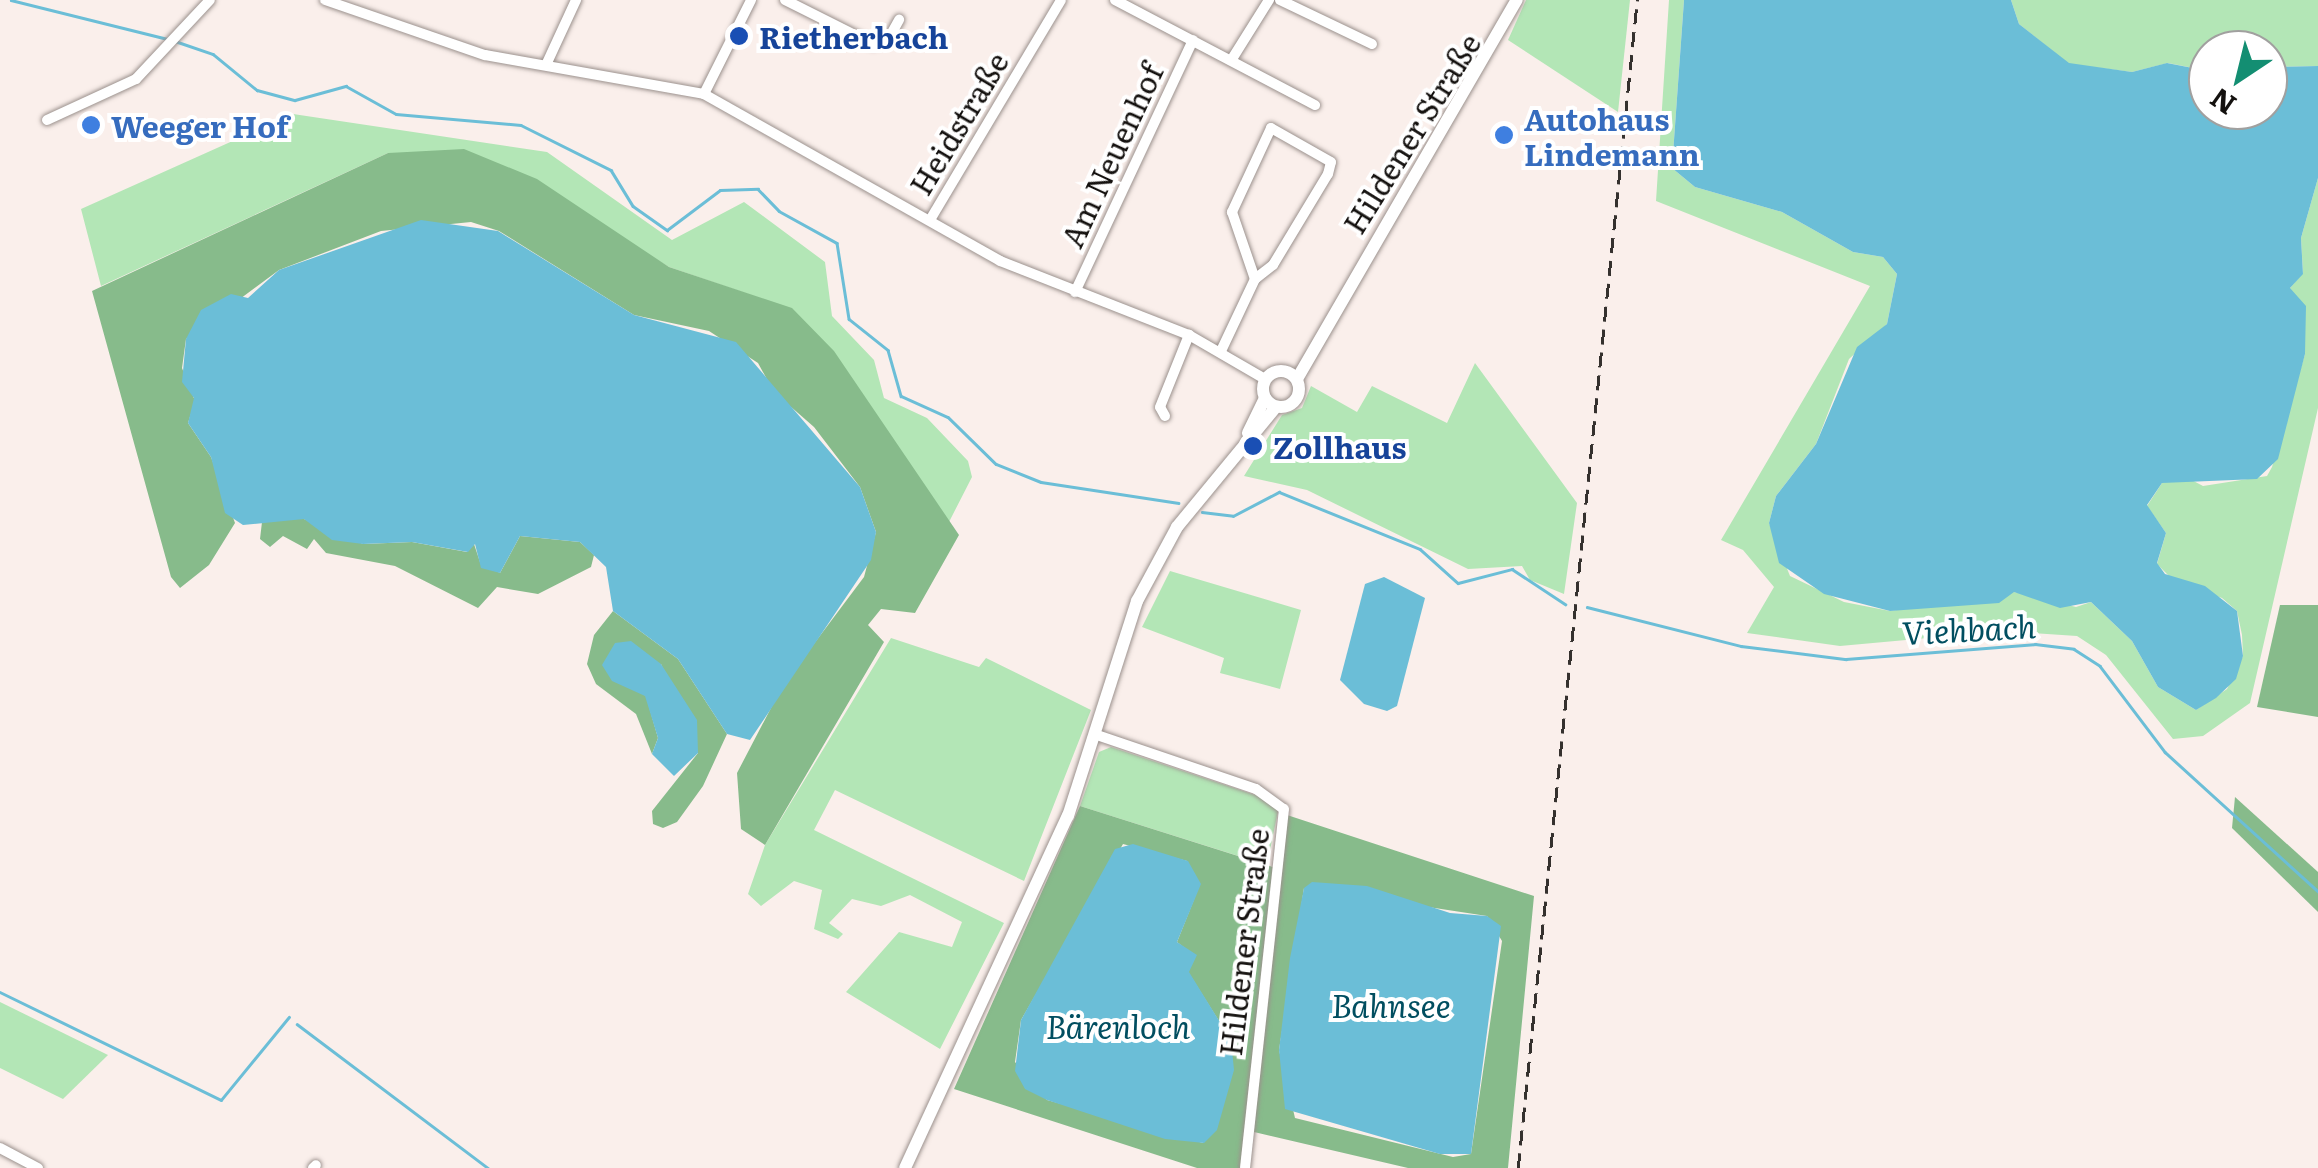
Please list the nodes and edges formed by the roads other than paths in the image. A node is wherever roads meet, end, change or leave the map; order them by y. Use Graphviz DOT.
graph roads {
  1 [pos="210,0"];
  2 [pos="325,0"];
  3 [pos="576,0"];
  4 [pos="751,0"];
  5 [pos="785,0"];
  6 [pos="1060,0"];
  7 [pos="1115,0"];
  8 [pos="1269,0"];
  9 [pos="1280,0"];
  10 [pos="1517,0"];
  11 [pos="900,20"];
  12 [pos="1193,40"];
  13 [pos="1372,44"];
  14 [pos="1232,59"];
  15 [pos="546,64"];
  16 [pos="704,94"];
  17 [pos="1315,104"];
  18 [pos="48,120"];
  19 [pos="930,220"];
  20 [pos="1255,279"];
  21 [pos="1076,292"];
  22 [pos="1189,335"];
  23 [pos="1221,351"];
  24 [pos="1290,375"];
  25 [pos="1264,379"];
  26 [pos="1270,403"];
  27 [pos="1165,416"];
  28 [pos="1094,734"];
  29 [pos="0,1148"];
  30 [pos="38,1168"];
  31 [pos="904,1168"];
  32 [pos="1246,1168"];
  1 -- 18 [label="street"];
  2 -- 15 [label="street"];
  3 -- 15 [label="street"];
  4 -- 16 [label="street"];
  5 -- 11 [label="street"];
  6 -- 19 [label="street, Heidstraße"];
  7 -- 12 [label="street"];
  8 -- 14 [label="street"];
  9 -- 13 [label="street"];
  10 -- 24 [label="main road, Hildener Straße"];
  12 -- 14 [label="street"];
  12 -- 21 [label="street, Am Neuenhof"];
  14 -- 17 [label="street"];
  15 -- 16 [label="street"];
  16 -- 19 [label="street"];
  19 -- 21 [label="street"];
  20 -- 20 [label="street"];
  20 -- 23 [label="street"];
  21 -- 22 [label="street"];
  22 -- 23 [label="street"];
  22 -- 27 [label="street"];
  23 -- 25 [label="street"];
  24 -- 25 [label="main road"];
  24 -- 26 [label="main road, Hildener Straße"];
  25 -- 26 [label="main road"];
  26 -- 28 [label="main road"];
  28 -- 31 [label="main road"];
  28 -- 32 [label="street, Hildener Straße"];
  29 -- 30 [label="street"];
}
